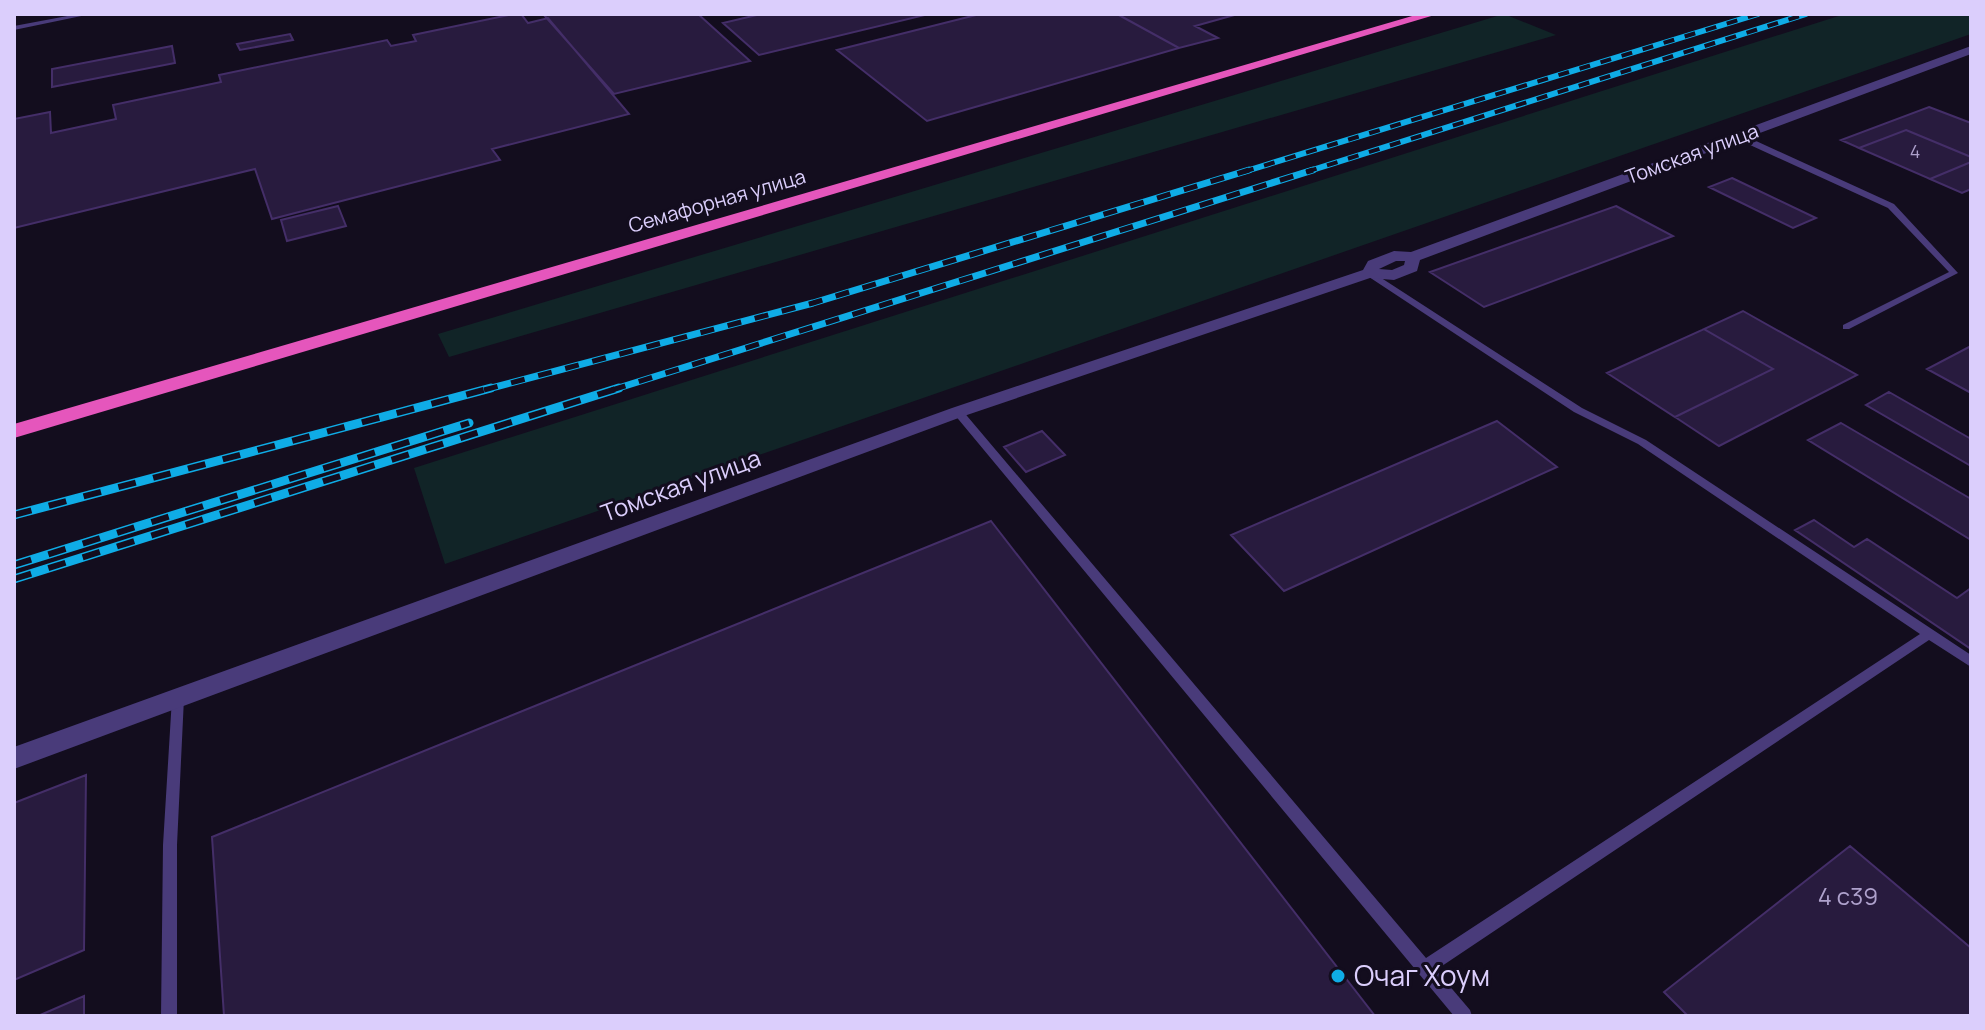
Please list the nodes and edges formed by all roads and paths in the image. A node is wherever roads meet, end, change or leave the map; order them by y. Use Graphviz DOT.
graph roads {
  1 [pos="88,14"];
  2 [pos="1432,14"];
  3 [pos="14,28"];
  4 [pos="1971,50"];
  5 [pos="1740,137"];
  6 [pos="1369,273"];
  7 [pos="1846,327"];
  8 [pos="958,412"];
  9 [pos="14,431"];
  10 [pos="1929,634"];
  11 [pos="1971,662"];
  12 [pos="178,698"];
  13 [pos="14,758"];
  14 [pos="1425,968"];
  15 [pos="169,1016"];
  16 [pos="1464,1016"];
  1 -- 3 [label="lane"];
  2 -- 9 [label="highway, Семафорная улица"];
  4 -- 5 [label="street, Томская улица"];
  5 -- 6 [label="street, Томская улица"];
  5 -- 7 [label="lane"];
  6 -- 8 [label="street, Томская улица"];
  6 -- 10 [label="lane"];
  8 -- 12 [label="street, Томская улица"];
  8 -- 14 [label="lane"];
  10 -- 11 [label="lane"];
  10 -- 14 [label="lane"];
  12 -- 13 [label="street, Томская улица"];
  12 -- 15 [label="lane"];
  14 -- 16 [label="lane"];
}
